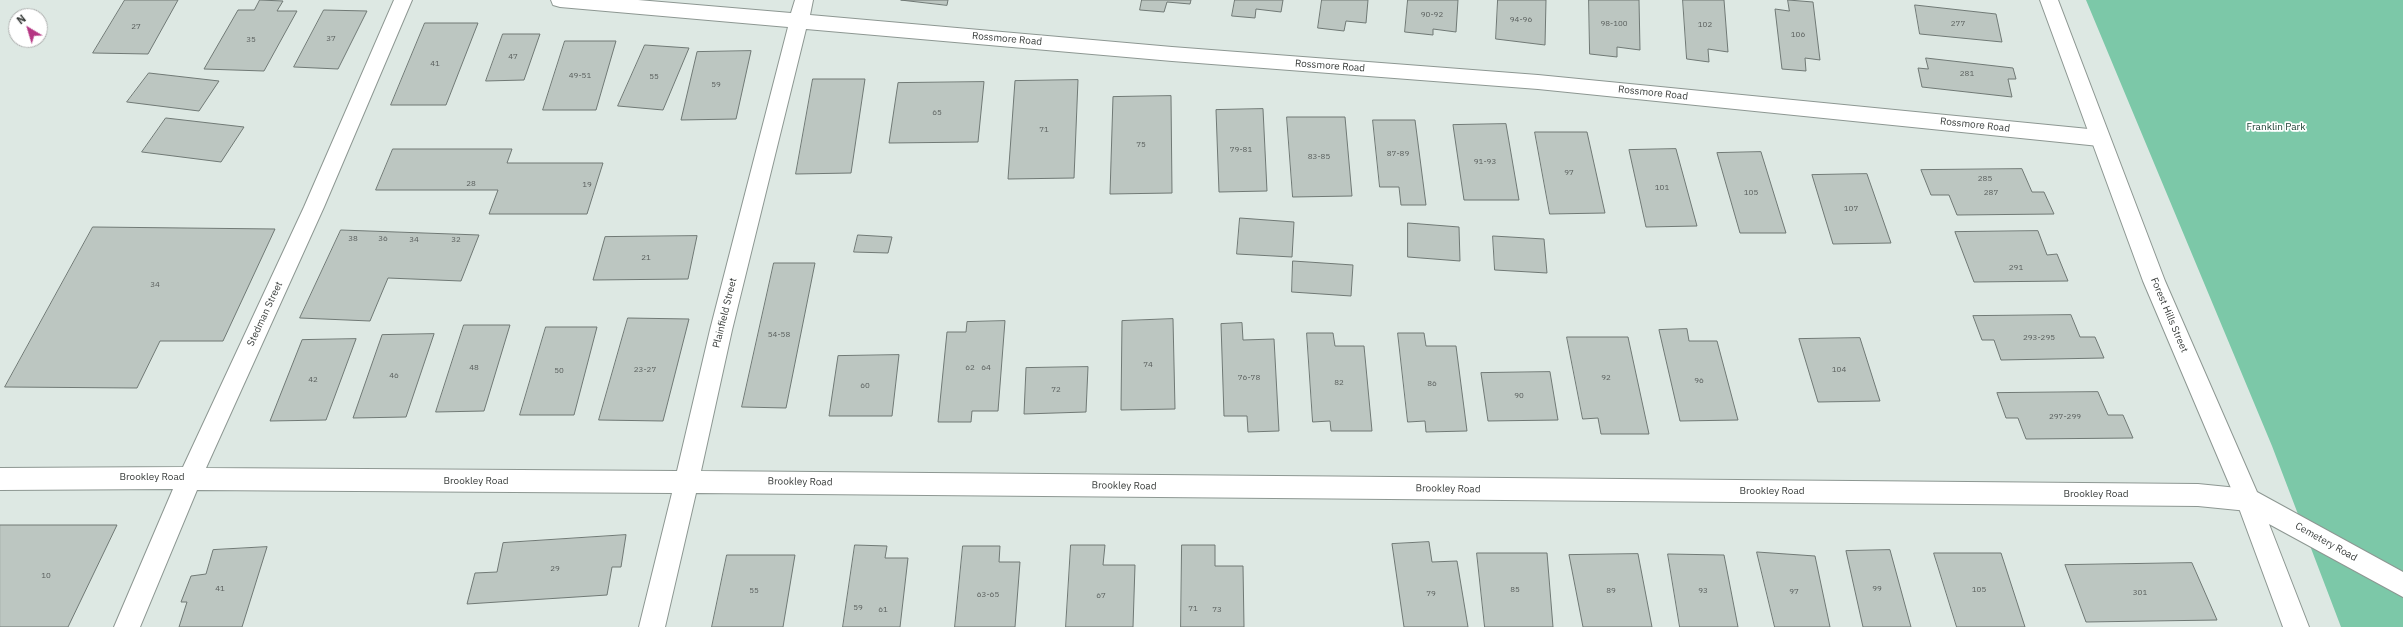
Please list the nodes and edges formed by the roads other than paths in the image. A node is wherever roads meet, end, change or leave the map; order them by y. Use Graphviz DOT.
graph roads {
  1 [pos="402,0"];
  2 [pos="560,0"];
  3 [pos="804,0"];
  4 [pos="2049,0"];
  5 [pos="797,22"];
  6 [pos="2099,138"];
  7 [pos="190,477"];
  8 [pos="0,479"];
  9 [pos="686,481"];
  10 [pos="2248,500"];
  11 [pos="2403,585"];
  12 [pos="127,627"];
  13 [pos="652,627"];
  14 [pos="2296,627"];
  1 -- 7 [label="street, Stedman Street"];
  2 -- 5 [label="street, Rossmore Road"];
  3 -- 5 [label="street, Plainfield Street"];
  4 -- 6 [label="street, Forest Hills Street"];
  5 -- 6 [label="street, Rossmore Road"];
  5 -- 9 [label="street, Plainfield Street"];
  6 -- 10 [label="street, Forest Hills Street"];
  7 -- 8 [label="street, Brookley Road"];
  7 -- 9 [label="street, Brookley Road"];
  7 -- 12 [label="street, Stedman Street"];
  9 -- 10 [label="street, Brookley Road"];
  9 -- 13 [label="street, Plainfield Street"];
  10 -- 11 [label="street, Cemetery Road"];
  10 -- 14 [label="street, Forest Hills Street"];
}
